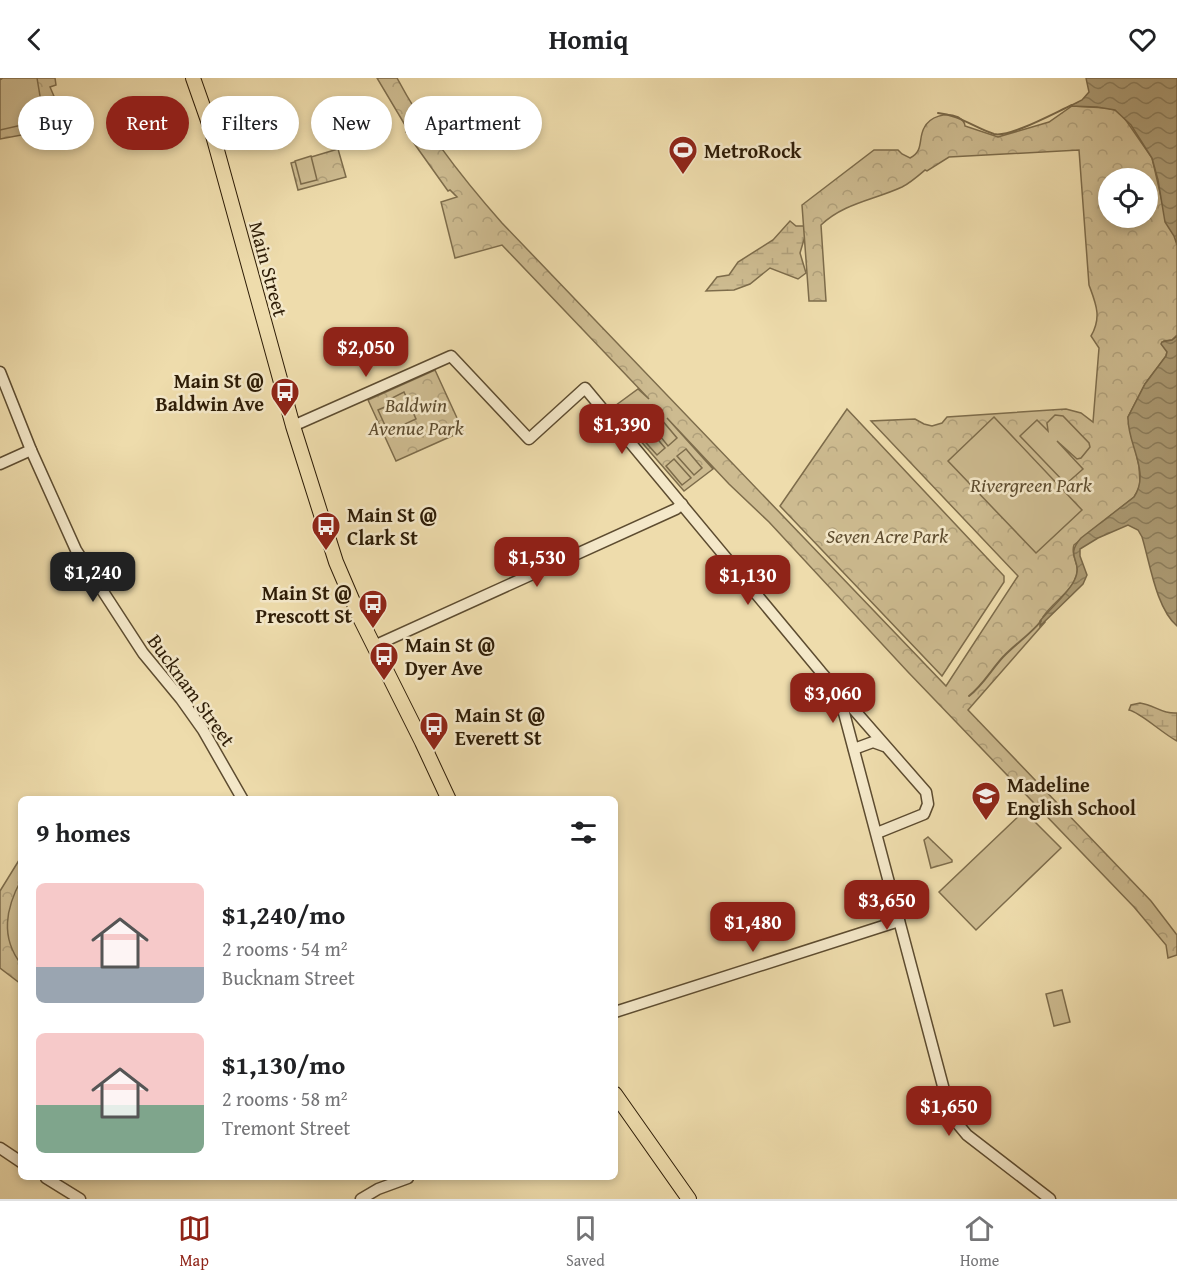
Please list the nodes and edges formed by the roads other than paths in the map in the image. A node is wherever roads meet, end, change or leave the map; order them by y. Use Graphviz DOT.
graph roads {
  1 [pos="193,78"];
  2 [pos="1,374"];
  3 [pos="293,426"];
  4 [pos="31,450"];
  5 [pos="0,464"];
  6 [pos="682,504"];
  7 [pos="374,646"];
  8 [pos="836,690"];
  9 [pos="854,749"];
  10 [pos="891,751"];
  11 [pos="241,796"];
  12 [pos="447,796"];
  13 [pos="877,833"];
  14 [pos="899,921"];
  15 [pos="618,1011"];
  16 [pos="618,1103"];
  17 [pos="0,1148"];
  18 [pos="18,1160"];
  19 [pos="49,1180"];
  20 [pos="403,1180"];
  21 [pos="80,1199"];
  22 [pos="361,1199"];
  23 [pos="689,1199"];
  24 [pos="1050,1199"];
  1 -- 3 [label="main road, Main Street"];
  2 -- 4 [label="street, Bucknam Street"];
  3 -- 6 [label="street"];
  3 -- 7 [label="main road, Main Street"];
  4 -- 5 [label="street"];
  4 -- 11 [label="street, Bucknam Street"];
  6 -- 7 [label="street"];
  6 -- 8 [label="street"];
  7 -- 12 [label="main road, Main Street"];
  8 -- 9 [label="street"];
  8 -- 10 [label="street"];
  9 -- 10 [label="street"];
  9 -- 13 [label="street"];
  10 -- 13 [label="street"];
  13 -- 14 [label="street"];
  14 -- 15 [label="street"];
  14 -- 24 [label="street"];
  16 -- 23 [label="main road"];
  17 -- 18 [label="street"];
  19 -- 21 [label="street"];
  20 -- 22 [label="street"];
}
